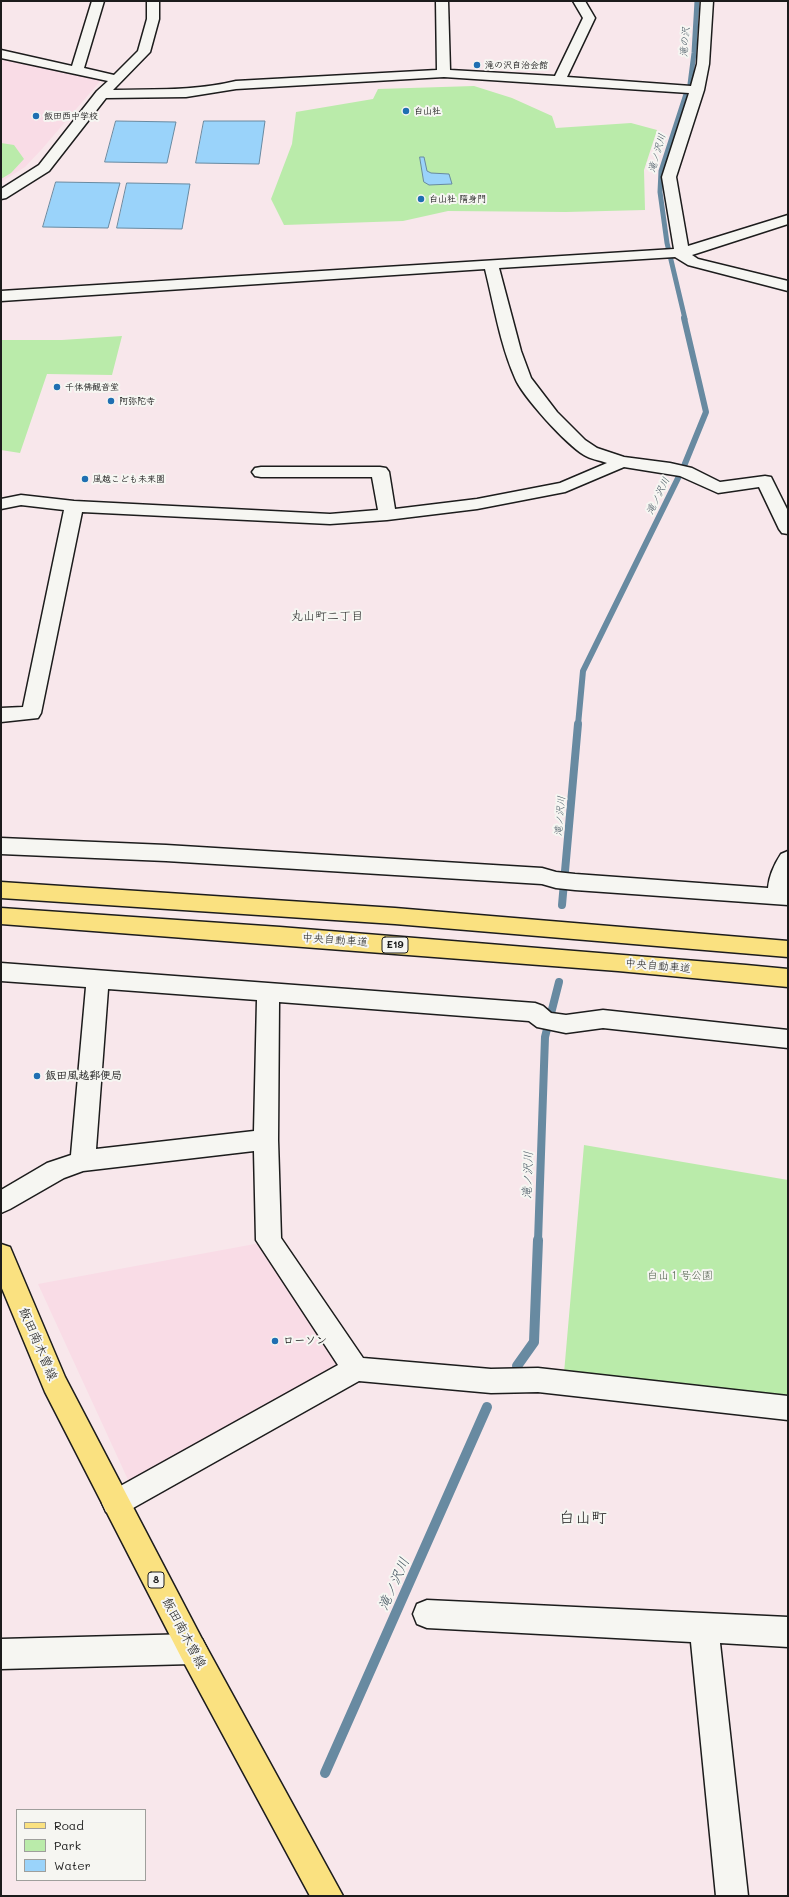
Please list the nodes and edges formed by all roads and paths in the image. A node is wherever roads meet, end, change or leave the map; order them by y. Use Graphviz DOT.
graph roads {
  1 [pos="98,1"];
  2 [pos="153,1"];
  3 [pos="442,1"];
  4 [pos="580,1"];
  5 [pos="707,1"];
  6 [pos="1,54"];
  7 [pos="78,70"];
  8 [pos="444,74"];
  9 [pos="116,79"];
  10 [pos="560,80"];
  11 [pos="697,90"];
  12 [pos="102,94"];
  13 [pos="1,195"];
  14 [pos="788,218"];
  15 [pos="680,254"];
  16 [pos="491,265"];
  17 [pos="788,286"];
  18 [pos="1,296"];
  19 [pos="622,462"];
  20 [pos="261,472"];
  21 [pos="1,504"];
  22 [pos="74,506"];
  23 [pos="387,516"];
  24 [pos="788,529"];
  25 [pos="1,715"];
  26 [pos="1,846"];
  27 [pos="788,859"];
  28 [pos="1,890"];
  29 [pos="783,897"];
  30 [pos="1,916"];
  31 [pos="788,949"];
  32 [pos="1,972"];
  33 [pos="788,978"];
  34 [pos="98,979"];
  35 [pos="268,991"];
  36 [pos="788,1039"];
  37 [pos="266,1140"];
  38 [pos="83,1162"];
  39 [pos="1,1202"];
  40 [pos="1,1255"];
  41 [pos="356,1369"];
  42 [pos="788,1408"];
  43 [pos="116,1503"];
  44 [pos="426,1614"];
  45 [pos="704,1627"];
  46 [pos="788,1632"];
  47 [pos="192,1649"];
  48 [pos="1,1654"];
  49 [pos="327,1896"];
  50 [pos="732,1896"];
  1 -- 7 [label="street"];
  2 -- 9 [label="street"];
  3 -- 8 [label="street"];
  4 -- 10 [label="street"];
  5 -- 11 [label="street"];
  6 -- 7 [label="street"];
  7 -- 9 [label="street"];
  8 -- 10 [label="street"];
  8 -- 12 [label="street"];
  9 -- 12 [label="street"];
  10 -- 11 [label="street"];
  11 -- 15 [label="street"];
  12 -- 13 [label="street"];
  14 -- 15 [label="street"];
  15 -- 16 [label="street"];
  15 -- 17 [label="street"];
  16 -- 18 [label="street"];
  16 -- 19 [label="street"];
  19 -- 23 [label="street"];
  19 -- 24 [label="street"];
  20 -- 23 [label="street"];
  21 -- 22 [label="street"];
  22 -- 23 [label="street"];
  22 -- 25 [label="street"];
  26 -- 29 [label="street"];
  27 -- 29 [label="street"];
  28 -- 31 [label="main road"];
  30 -- 33 [label="main road, 中央自動車道 / E19"];
  32 -- 34 [label="street"];
  34 -- 35 [label="street"];
  34 -- 38 [label="street"];
  35 -- 36 [label="street"];
  35 -- 37 [label="street"];
  37 -- 38 [label="street"];
  37 -- 41 [label="street"];
  38 -- 39 [label="street"];
  40 -- 43 [label="main road, 飯田南木曽線 / 8"];
  41 -- 42 [label="street"];
  41 -- 43 [label="street"];
  43 -- 47 [label="main road, 飯田南木曽線 / 8"];
  44 -- 45 [label="street"];
  45 -- 46 [label="street"];
  45 -- 50 [label="street"];
  47 -- 48 [label="street"];
  47 -- 49 [label="main road, 飯田南木曽線 / 8"];
}
